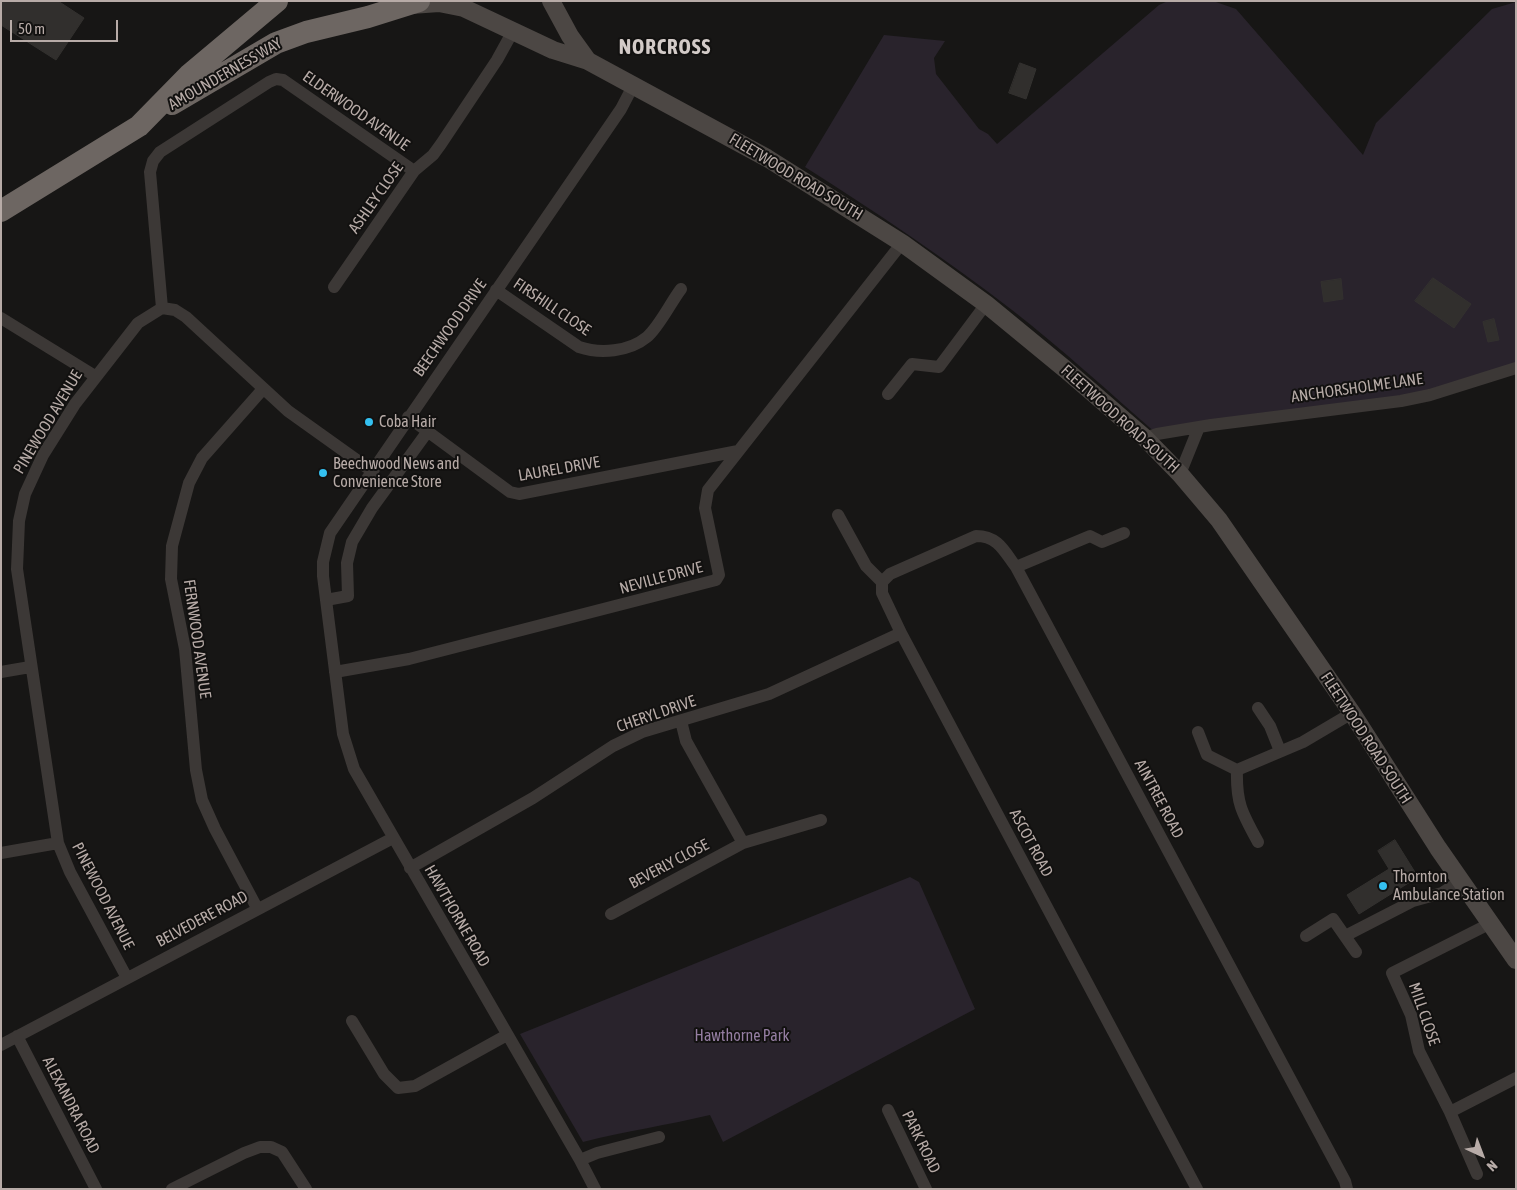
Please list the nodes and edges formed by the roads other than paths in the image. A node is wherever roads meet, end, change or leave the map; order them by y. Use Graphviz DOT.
graph roads {
  1 [pos="265,1"];
  2 [pos="277,1"];
  3 [pos="366,1"];
  4 [pos="551,1"];
  5 [pos="415,3"];
  6 [pos="389,10"];
  7 [pos="248,27"];
  8 [pos="513,31"];
  9 [pos="588,61"];
  10 [pos="634,86"];
  11 [pos="150,117"];
  12 [pos="414,171"];
  13 [pos="1,211"];
  14 [pos="902,243"];
  15 [pos="334,287"];
  16 [pos="681,288"];
  17 [pos="496,290"];
  18 [pos="986,304"];
  19 [pos="162,308"];
  20 [pos="1,318"];
  21 [pos="1516,368"];
  22 [pos="95,376"];
  23 [pos="263,389"];
  24 [pos="888,394"];
  25 [pos="408,417"];
  26 [pos="1199,427"];
  27 [pos="428,430"];
  28 [pos="1145,438"];
  29 [pos="738,451"];
  30 [pos="372,471"];
  31 [pos="1180,474"];
  32 [pos="838,515"];
  33 [pos="1124,533"];
  34 [pos="1016,567"];
  35 [pos="882,582"];
  36 [pos="326,600"];
  37 [pos="901,633"];
  38 [pos="332,646"];
  39 [pos="30,667"];
  40 [pos="1,672"];
  41 [pos="335,672"];
  42 [pos="1258,708"];
  43 [pos="1352,713"];
  44 [pos="680,721"];
  45 [pos="1198,732"];
  46 [pos="1280,751"];
  47 [pos="1237,770"];
  48 [pos="821,820"];
  49 [pos="393,838"];
  50 [pos="1258,842"];
  51 [pos="58,843"];
  52 [pos="743,843"];
  53 [pos="1,853"];
  54 [pos="410,868"];
  55 [pos="1462,880"];
  56 [pos="257,908"];
  57 [pos="611,914"];
  58 [pos="1491,923"];
  59 [pos="1306,936"];
  60 [pos="1345,936"];
  61 [pos="1356,952"];
  62 [pos="1516,960"];
  63 [pos="127,978"];
  64 [pos="352,1021"];
  65 [pos="507,1035"];
  66 [pos="18,1036"];
  67 [pos="1,1045"];
  68 [pos="1516,1078"];
  69 [pos="888,1110"];
  70 [pos="1450,1112"];
  71 [pos="659,1137"];
  72 [pos="580,1160"];
  73 [pos="1477,1174"];
  74 [pos="96,1189"];
  75 [pos="172,1189"];
  76 [pos="306,1189"];
  77 [pos="595,1189"];
  78 [pos="926,1189"];
  79 [pos="1197,1189"];
  80 [pos="1347,1189"];
  1 -- 7 [label="main road"];
  2 -- 7 [label="highway, AMOUNDERNESS WAY"];
  3 -- 6 [label="highway"];
  4 -- 9 [label="main road, FLEETWOOD ROAD SOUTH"];
  5 -- 6 [label="highway, AMOUNDERNESS WAY"];
  5 -- 8 [label="main road, FLEETWOOD ROAD SOUTH"];
  6 -- 11 [label="highway, AMOUNDERNESS WAY"];
  7 -- 11 [label="highway, AMOUNDERNESS WAY"];
  8 -- 9 [label="main road, FLEETWOOD ROAD SOUTH"];
  8 -- 12 [label="street, ASHLEY CLOSE"];
  9 -- 10 [label="main road, FLEETWOOD ROAD SOUTH"];
  10 -- 14 [label="main road, FLEETWOOD ROAD SOUTH"];
  10 -- 17 [label="street, BEECHWOOD DRIVE"];
  11 -- 13 [label="highway, AMOUNDERNESS WAY"];
  12 -- 15 [label="street, ASHLEY CLOSE"];
  12 -- 19 [label="street, ELDERWOOD AVENUE"];
  14 -- 18 [label="main road, FLEETWOOD ROAD SOUTH"];
  14 -- 29 [label="street, NEVILLE DRIVE"];
  16 -- 17 [label="street, FIRSHILL CLOSE"];
  17 -- 25 [label="street, BEECHWOOD DRIVE"];
  18 -- 24 [label="street"];
  18 -- 28 [label="main road, FLEETWOOD ROAD SOUTH"];
  19 -- 22 [label="street, PINEWOOD AVENUE"];
  19 -- 23 [label="street"];
  20 -- 22 [label="street"];
  21 -- 26 [label="street, ANCHORSHOLME LANE"];
  22 -- 39 [label="street, PINEWOOD AVENUE"];
  23 -- 30 [label="street"];
  23 -- 56 [label="street, FERNWOOD AVENUE"];
  25 -- 27 [label="street, LAUREL DRIVE"];
  25 -- 30 [label="street, BEECHWOOD DRIVE"];
  26 -- 28 [label="street, ANCHORSHOLME LANE"];
  26 -- 31 [label="street"];
  27 -- 29 [label="street, LAUREL DRIVE"];
  27 -- 36 [label="street"];
  28 -- 31 [label="main road, FLEETWOOD ROAD SOUTH"];
  29 -- 41 [label="street, NEVILLE DRIVE"];
  30 -- 36 [label="street, BEECHWOOD DRIVE"];
  31 -- 43 [label="main road, FLEETWOOD ROAD SOUTH"];
  32 -- 35 [label="street, ASCOT ROAD"];
  33 -- 34 [label="street"];
  34 -- 35 [label="street, AINTREE ROAD"];
  34 -- 80 [label="street, AINTREE ROAD"];
  35 -- 37 [label="street, ASCOT ROAD"];
  36 -- 38 [label="street, BEECHWOOD DRIVE"];
  37 -- 44 [label="street, CHERYL DRIVE"];
  37 -- 79 [label="street, ASCOT ROAD"];
  38 -- 41 [label="street, HAWTHORNE ROAD"];
  39 -- 40 [label="street"];
  39 -- 51 [label="street, PINEWOOD AVENUE"];
  41 -- 49 [label="street, HAWTHORNE ROAD"];
  42 -- 46 [label="street"];
  43 -- 46 [label="street"];
  43 -- 55 [label="main road, FLEETWOOD ROAD SOUTH"];
  44 -- 52 [label="street"];
  44 -- 54 [label="street, CHERYL DRIVE"];
  45 -- 47 [label="street"];
  46 -- 47 [label="street"];
  47 -- 50 [label="street"];
  48 -- 52 [label="street, BEVERLY CLOSE"];
  49 -- 54 [label="street, HAWTHORNE ROAD"];
  49 -- 56 [label="street, BELVEDERE ROAD"];
  51 -- 53 [label="street"];
  51 -- 63 [label="street, PINEWOOD AVENUE"];
  52 -- 57 [label="street, BEVERLY CLOSE"];
  54 -- 65 [label="street, HAWTHORNE ROAD"];
  55 -- 58 [label="main road, FLEETWOOD ROAD SOUTH"];
  55 -- 60 [label="street"];
  56 -- 63 [label="street, BELVEDERE ROAD"];
  58 -- 62 [label="main road, FLEETWOOD ROAD SOUTH"];
  58 -- 70 [label="street, MILL CLOSE"];
  59 -- 60 [label="street"];
  60 -- 61 [label="street"];
  63 -- 66 [label="street, BELVEDERE ROAD"];
  64 -- 65 [label="street"];
  65 -- 72 [label="street, HAWTHORNE ROAD"];
  66 -- 67 [label="street, BELVEDERE ROAD"];
  66 -- 74 [label="street, ALEXANDRA ROAD"];
  68 -- 70 [label="street"];
  69 -- 78 [label="street, PARK ROAD"];
  70 -- 73 [label="street, MILL CLOSE"];
  71 -- 72 [label="street"];
  72 -- 77 [label="street, HAWTHORNE ROAD"];
  75 -- 76 [label="street"];
}
